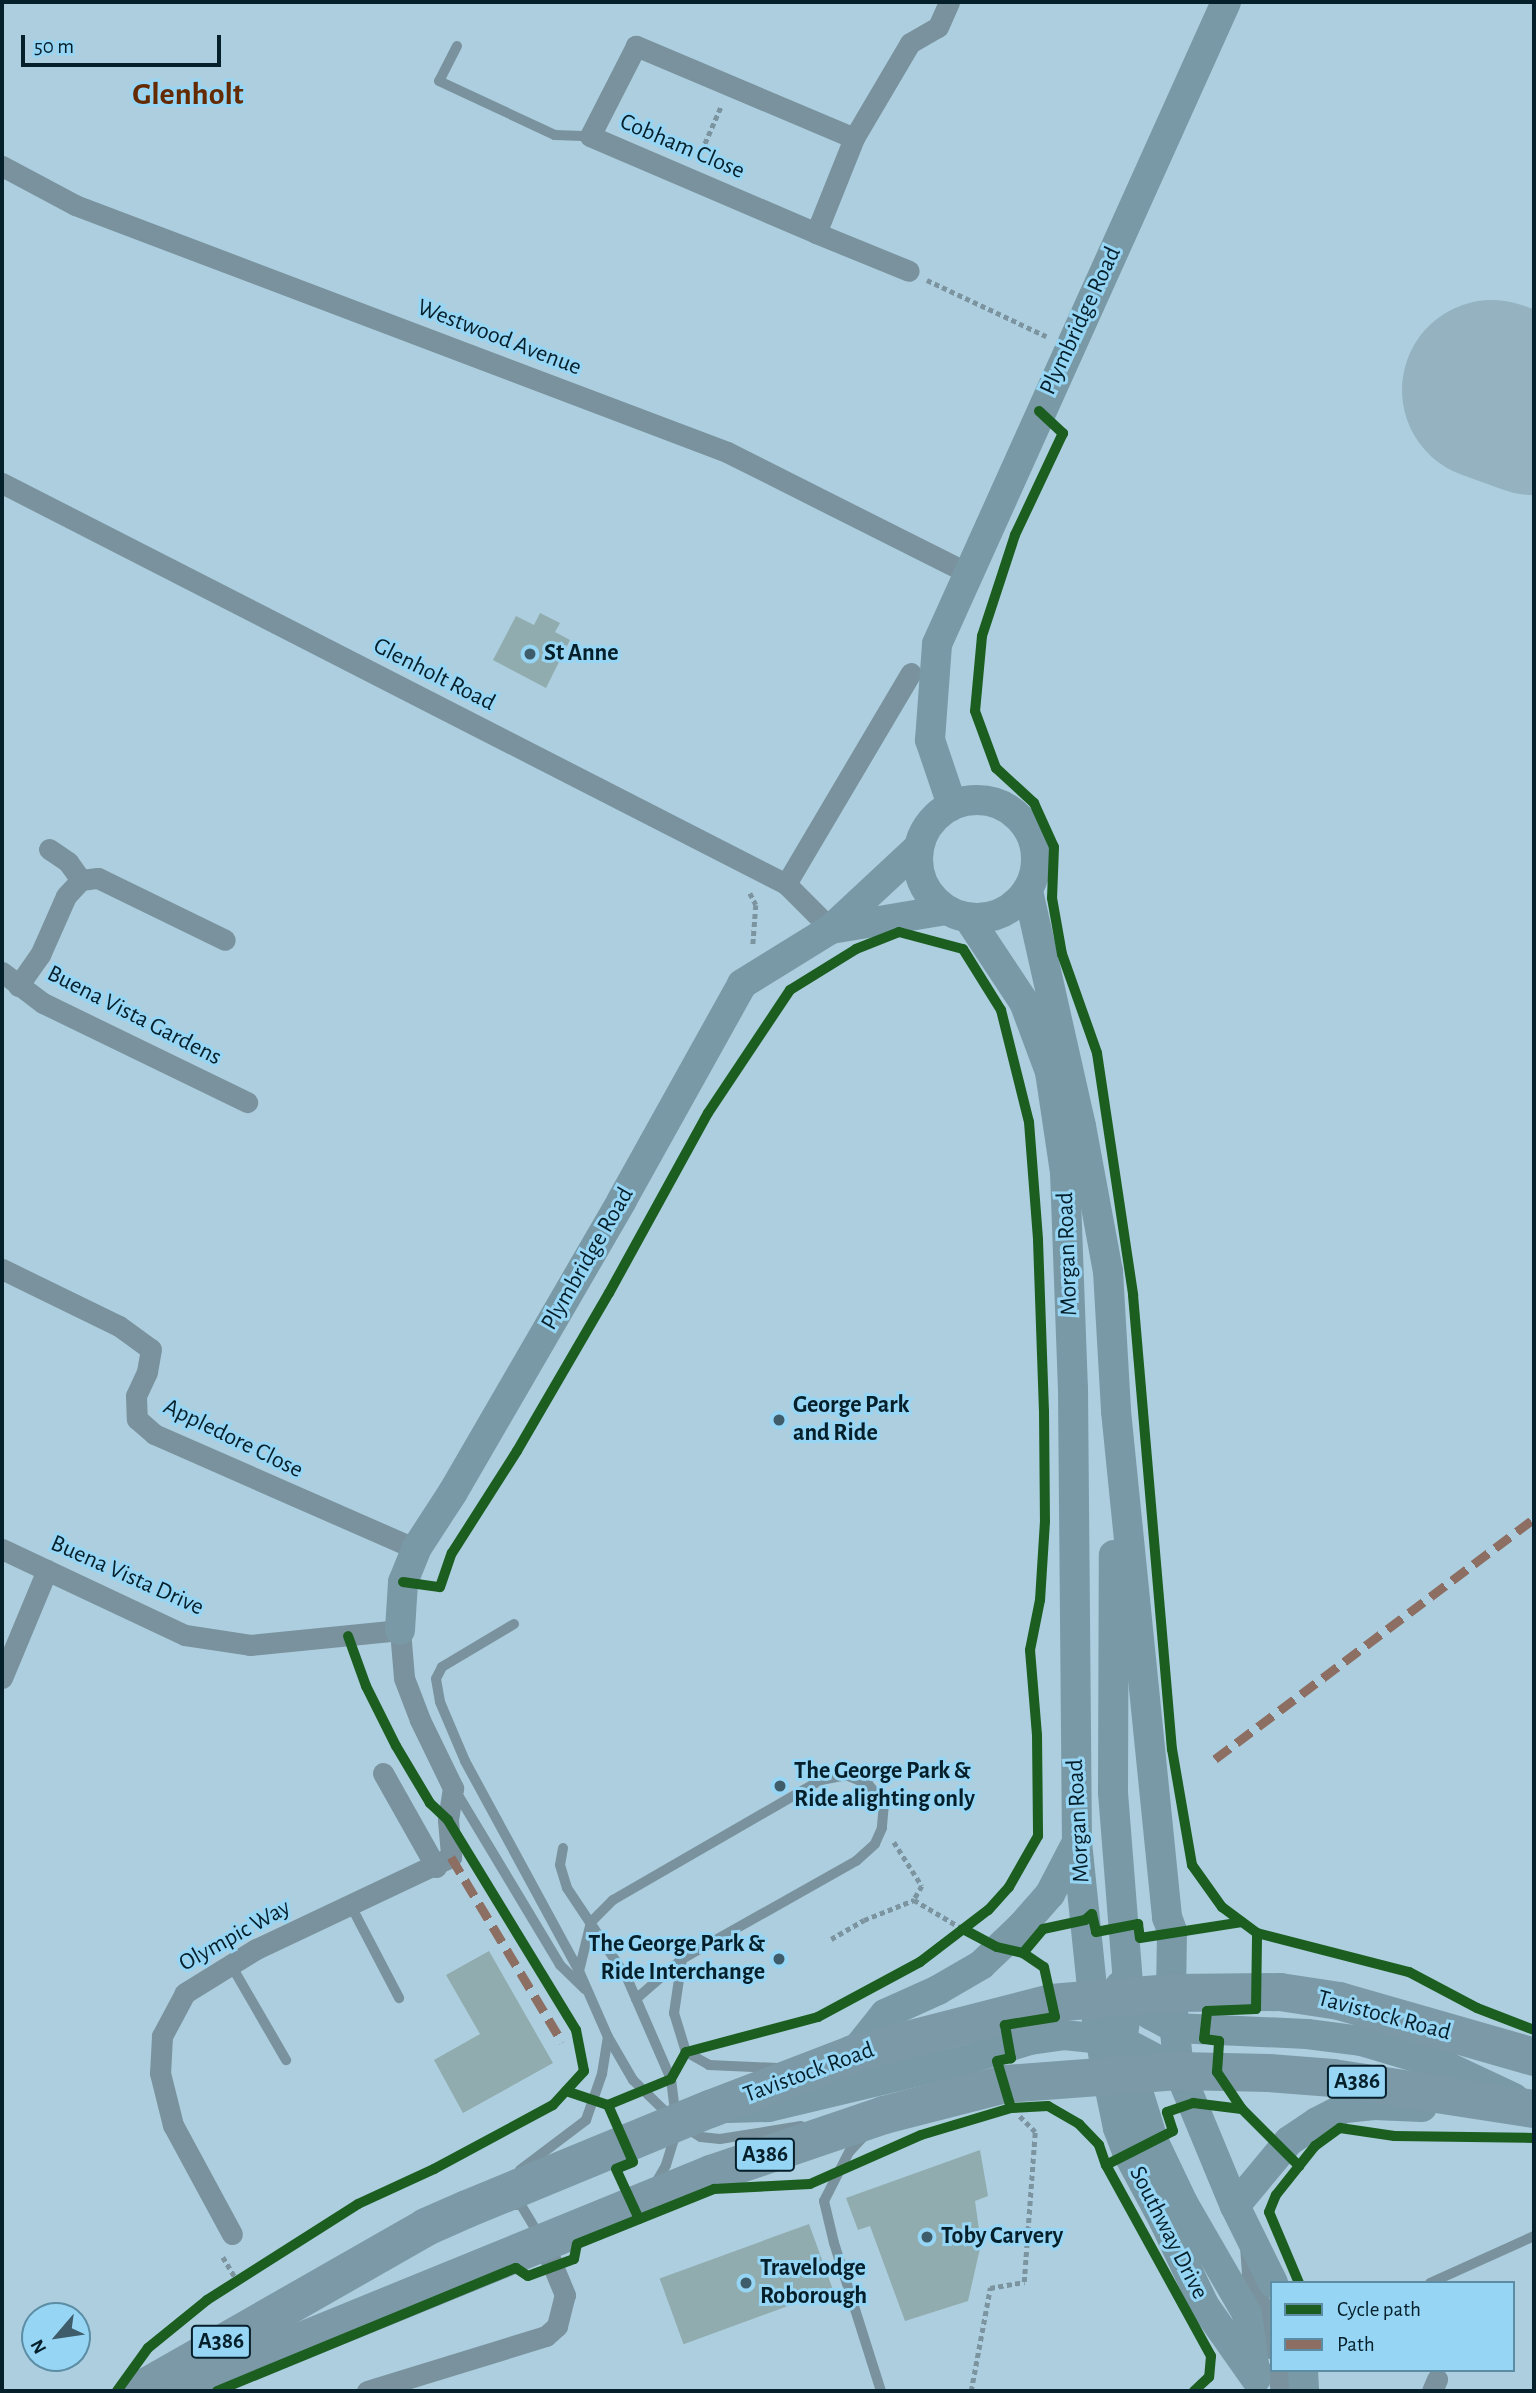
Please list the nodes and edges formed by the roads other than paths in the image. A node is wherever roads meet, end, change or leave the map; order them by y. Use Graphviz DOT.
graph roads {
  1 [pos="949,2"];
  2 [pos="1226,2"];
  3 [pos="457,46"];
  4 [pos="590,136"];
  5 [pos="855,138"];
  6 [pos="2,166"];
  7 [pos="816,233"];
  8 [pos="909,271"];
  9 [pos="2,483"];
  10 [pos="970,574"];
  11 [pos="911,673"];
  12 [pos="952,805"];
  13 [pos="919,847"];
  14 [pos="49,849"];
  15 [pos="81,880"];
  16 [pos="786,884"];
  17 [pos="1028,891"];
  18 [pos="957,914"];
  19 [pos="831,929"];
  20 [pos="225,940"];
  21 [pos="2,972"];
  22 [pos="18,986"];
  23 [pos="247,1102"];
  24 [pos="2,1269"];
  25 [pos="1116,1411"];
  26 [pos="2,1549"];
  27 [pos="416,1549"];
  28 [pos="47,1570"];
  29 [pos="514,1623"];
  30 [pos="400,1630"];
  31 [pos="2,1678"];
  32 [pos="383,1773"];
  33 [pos="453,1788"];
  34 [pos="1077,1842"];
  35 [pos="563,1848"];
  36 [pos="436,1867"];
  37 [pos="351,1906"];
  38 [pos="591,1922"];
  39 [pos="682,1959"];
  40 [pos="231,1965"];
  41 [pos="579,1971"];
  42 [pos="590,1994"];
  43 [pos="399,1997"];
  44 [pos="636,1999"];
  45 [pos="1144,2006"];
  46 [pos="608,2037"];
  47 [pos="853,2054"];
  48 [pos="1121,2055"];
  49 [pos="1534,2057"];
  50 [pos="286,2060"];
  51 [pos="815,2069"];
  52 [pos="1178,2071"];
  53 [pos="1534,2109"];
  54 [pos="694,2115"];
  55 [pos="884,2115"];
  56 [pos="647,2199"];
  57 [pos="1236,2206"];
  58 [pos="467,2209"];
  59 [pos="232,2234"];
  60 [pos="1250,2236"];
  61 [pos="1534,2236"];
  62 [pos="543,2242"];
  63 [pos="1272,2281"];
  64 [pos="1434,2281"];
  65 [pos="1270,2341"];
  66 [pos="1303,2372"];
  67 [pos="1268,2383"];
  68 [pos="139,2391"];
  69 [pos="179,2391"];
  70 [pos="367,2391"];
  71 [pos="880,2391"];
  72 [pos="1304,2391"];
  1 -- 5 [label="street"];
  2 -- 10 [label="main road, Plymbridge Road"];
  3 -- 4 [label="lane"];
  4 -- 5 [label="street, Cobham Close"];
  4 -- 7 [label="street, Cobham Close"];
  5 -- 7 [label="street"];
  6 -- 10 [label="street, Westwood Avenue"];
  7 -- 8 [label="street, Cobham Close"];
  9 -- 16 [label="street, Glenholt Road"];
  10 -- 12 [label="main road, Plymbridge Road"];
  11 -- 16 [label="street"];
  12 -- 13 [label="main road, Plymbridge Road"];
  12 -- 17 [label="main road"];
  13 -- 18 [label="main road"];
  13 -- 19 [label="main road, Plymbridge Road"];
  14 -- 15 [label="street"];
  15 -- 20 [label="street"];
  15 -- 22 [label="street"];
  16 -- 19 [label="street, Glenholt Road"];
  17 -- 18 [label="main road, Plymbridge Road"];
  17 -- 25 [label="main road, Morgan Road"];
  18 -- 19 [label="main road, Plymbridge Road"];
  18 -- 34 [label="main road, Morgan Road"];
  19 -- 27 [label="main road, Plymbridge Road"];
  21 -- 22 [label="street, Buena Vista Gardens"];
  22 -- 23 [label="street, Buena Vista Gardens"];
  24 -- 27 [label="street, Appledore Close"];
  25 -- 45 [label="main road, Morgan Road"];
  25 -- 45 [label="main road, Morgan Road"];
  26 -- 28 [label="street, Buena Vista Drive"];
  27 -- 30 [label="main road, Plymbridge Road"];
  28 -- 30 [label="street, Buena Vista Drive"];
  28 -- 31 [label="street"];
  29 -- 41 [label="lane"];
  30 -- 33 [label="street"];
  32 -- 36 [label="street"];
  33 -- 36 [label="street"];
  33 -- 42 [label="lane"];
  34 -- 45 [label="main road, Morgan Road"];
  34 -- 47 [label="main road"];
  35 -- 38 [label="lane"];
  36 -- 37 [label="street, Olympic Way"];
  37 -- 40 [label="street, Olympic Way"];
  37 -- 43 [label="lane"];
  38 -- 39 [label="lane"];
  38 -- 41 [label="lane"];
  38 -- 44 [label="lane"];
  39 -- 44 [label="lane"];
  39 -- 51 [label="lane"];
  40 -- 50 [label="lane"];
  40 -- 59 [label="street, Olympic Way"];
  41 -- 42 [label="lane"];
  42 -- 46 [label="lane"];
  44 -- 54 [label="lane"];
  45 -- 47 [label="highway, Tavistock Road / A386"];
  45 -- 48 [label="main road, Morgan Road"];
  45 -- 48 [label="main road"];
  45 -- 49 [label="highway, Tavistock Road / A386"];
  45 -- 52 [label="main road, Morgan Road"];
  45 -- 53 [label="main road"];
  46 -- 54 [label="lane"];
  46 -- 58 [label="lane"];
  47 -- 51 [label="highway, Tavistock Road / A386"];
  48 -- 52 [label="highway, A386"];
  48 -- 54 [label="main road"];
  48 -- 55 [label="highway, A386"];
  48 -- 67 [label="main road, Southway Drive"];
  51 -- 54 [label="highway, Tavistock Road / A386"];
  52 -- 53 [label="highway, A386"];
  52 -- 57 [label="main road"];
  53 -- 57 [label="main road"];
  54 -- 55 [label="lane"];
  54 -- 56 [label="lane"];
  54 -- 58 [label="highway, Tavistock Road / A386"];
  55 -- 56 [label="highway, A386"];
  55 -- 71 [label="lane"];
  56 -- 62 [label="highway, A386"];
  57 -- 60 [label="main road"];
  58 -- 62 [label="lane"];
  58 -- 68 [label="highway, Tavistock Road / A386"];
  60 -- 63 [label="main road"];
  60 -- 65 [label="street"];
  61 -- 64 [label="lane"];
  62 -- 69 [label="highway, A386"];
  62 -- 70 [label="street"];
  66 -- 72 [label="main road"];
}
